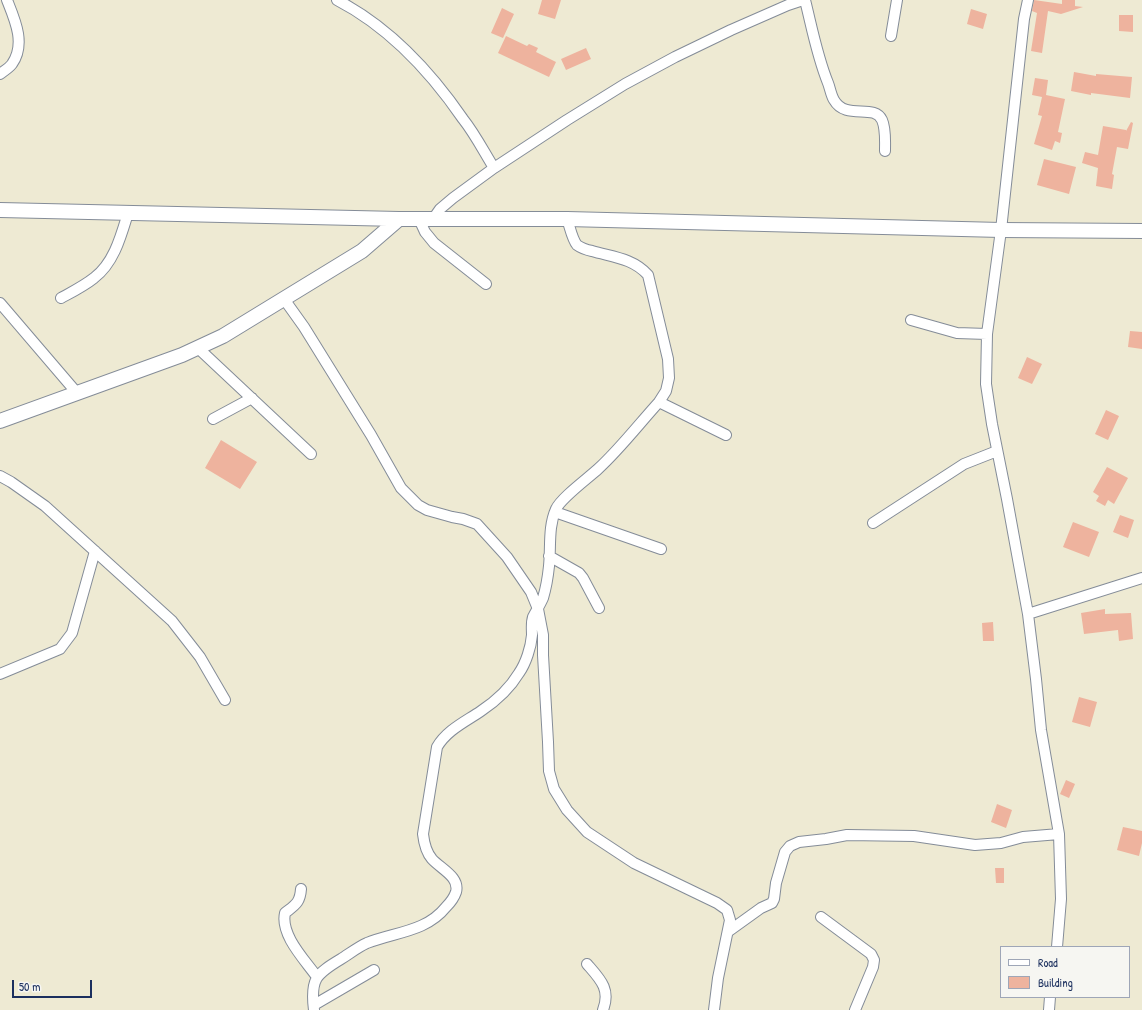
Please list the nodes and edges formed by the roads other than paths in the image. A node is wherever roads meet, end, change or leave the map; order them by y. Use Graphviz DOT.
graph roads {
  1 [pos="7,0"];
  2 [pos="337,0"];
  3 [pos="804,0"];
  4 [pos="897,0"];
  5 [pos="1028,0"];
  6 [pos="891,36"];
  7 [pos="0,74"];
  8 [pos="885,151"];
  9 [pos="494,168"];
  10 [pos="0,210"];
  11 [pos="128,213"];
  12 [pos="399,219"];
  13 [pos="419,219"];
  14 [pos="433,219"];
  15 [pos="567,219"];
  16 [pos="1002,230"];
  17 [pos="1142,231"];
  18 [pos="486,284"];
  19 [pos="62,298"];
  20 [pos="284,299"];
  21 [pos="0,303"];
  22 [pos="911,320"];
  23 [pos="987,334"];
  24 [pos="198,348"];
  25 [pos="77,393"];
  26 [pos="252,398"];
  27 [pos="659,402"];
  28 [pos="213,419"];
  29 [pos="0,421"];
  30 [pos="726,435"];
  31 [pos="997,451"];
  32 [pos="311,454"];
  33 [pos="0,476"];
  34 [pos="555,512"];
  35 [pos="873,523"];
  36 [pos="661,549"];
  37 [pos="95,551"];
  38 [pos="549,556"];
  39 [pos="1142,578"];
  40 [pos="599,608"];
  41 [pos="538,609"];
  42 [pos="1028,614"];
  43 [pos="0,674"];
  44 [pos="225,700"];
  45 [pos="1058,834"];
  46 [pos="301,889"];
  47 [pos="821,917"];
  48 [pos="729,931"];
  49 [pos="1057,946"];
  50 [pos="587,964"];
  51 [pos="374,970"];
  52 [pos="317,977"];
  53 [pos="1050,998"];
  54 [pos="314,1008"];
  55 [pos="603,1010"];
  56 [pos="714,1010"];
  57 [pos="855,1010"];
  58 [pos="1049,1010"];
  1 -- 7 [label="street"];
  2 -- 9 [label="street"];
  3 -- 8 [label="street"];
  3 -- 9 [label="street"];
  4 -- 6 [label="street"];
  5 -- 16 [label="street"];
  9 -- 14 [label="street"];
  10 -- 11 [label="main road"];
  11 -- 12 [label="main road"];
  11 -- 19 [label="street"];
  12 -- 13 [label="main road"];
  12 -- 20 [label="main road"];
  13 -- 14 [label="main road"];
  13 -- 18 [label="street"];
  14 -- 15 [label="main road"];
  15 -- 16 [label="main road"];
  15 -- 27 [label="street"];
  16 -- 17 [label="main road"];
  16 -- 23 [label="street"];
  20 -- 24 [label="main road"];
  20 -- 41 [label="street"];
  21 -- 25 [label="street"];
  22 -- 23 [label="street"];
  23 -- 31 [label="street"];
  24 -- 25 [label="main road"];
  24 -- 26 [label="street"];
  25 -- 29 [label="main road"];
  26 -- 28 [label="street"];
  26 -- 32 [label="street"];
  27 -- 30 [label="street"];
  27 -- 34 [label="street"];
  31 -- 35 [label="street"];
  31 -- 42 [label="street"];
  33 -- 37 [label="street"];
  34 -- 36 [label="street"];
  34 -- 38 [label="street"];
  37 -- 43 [label="street"];
  37 -- 44 [label="street"];
  38 -- 40 [label="street"];
  38 -- 41 [label="street"];
  39 -- 42 [label="street"];
  41 -- 48 [label="street"];
  41 -- 52 [label="street"];
  42 -- 45 [label="street"];
  45 -- 48 [label="street"];
  45 -- 49 [label="street"];
  46 -- 52 [label="street"];
  47 -- 57 [label="street"];
  48 -- 56 [label="street"];
  50 -- 55 [label="street"];
  51 -- 54 [label="street"];
  52 -- 54 [label="street"];
  53 -- 58 [label="street"];
}
